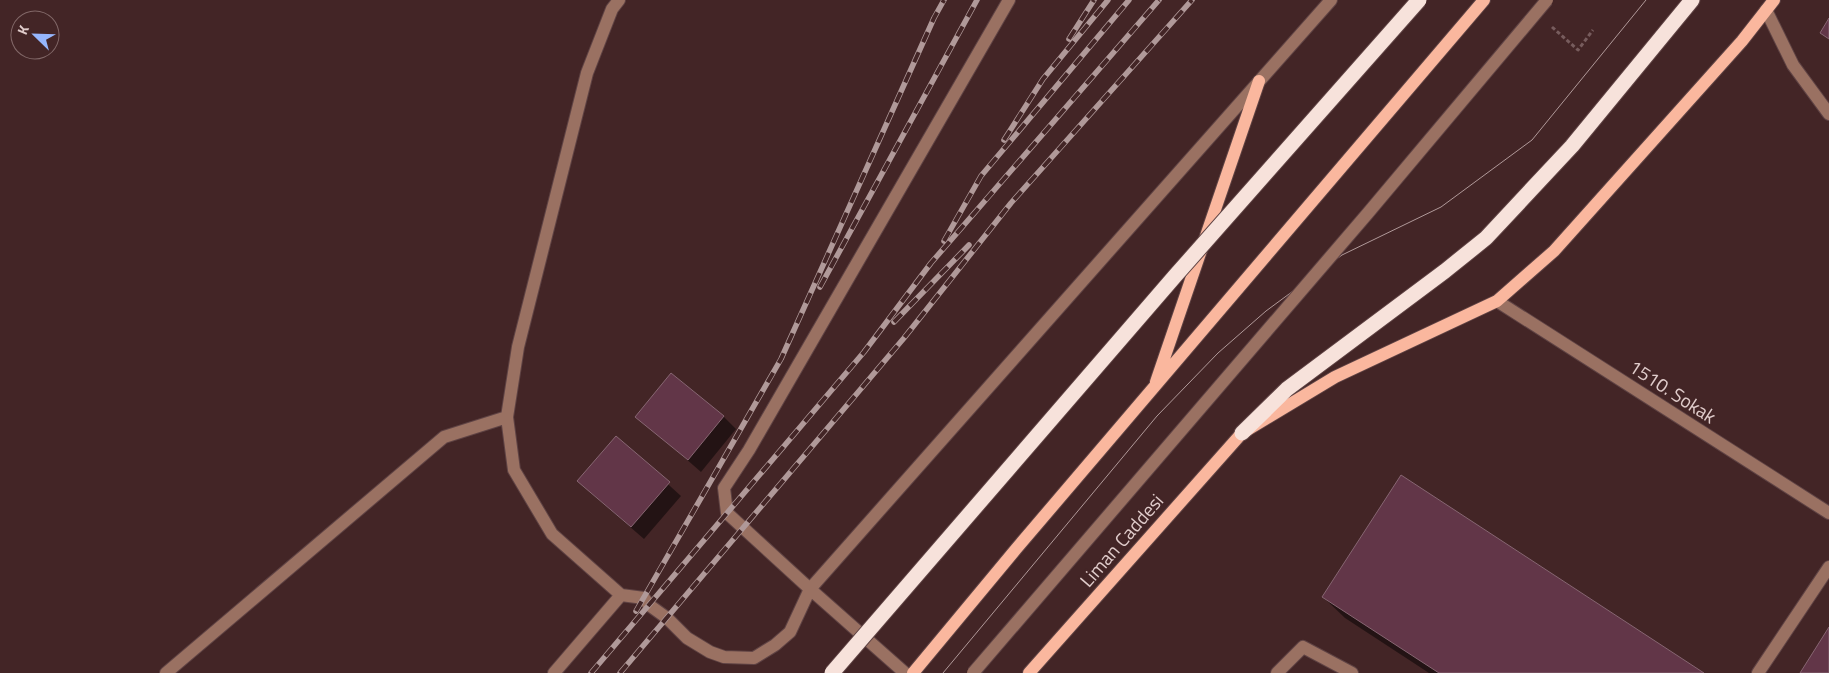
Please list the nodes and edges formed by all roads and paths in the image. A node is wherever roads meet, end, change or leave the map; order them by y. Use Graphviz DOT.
graph roads {
  1 [pos="619,0"];
  2 [pos="1008,0"];
  3 [pos="1331,0"];
  4 [pos="1419,0"];
  5 [pos="1484,0"];
  6 [pos="1547,0"];
  7 [pos="1692,0"];
  8 [pos="1770,5"];
  9 [pos="1550,25"];
  10 [pos="1593,30"];
  11 [pos="1259,82"];
  12 [pos="1829,114"];
  13 [pos="1497,301"];
  14 [pos="1154,389"];
  15 [pos="507,417"];
  16 [pos="1242,433"];
  17 [pos="1829,513"];
  18 [pos="1829,567"];
  19 [pos="810,589"];
  20 [pos="621,595"];
  21 [pos="166,673"];
  22 [pos="554,673"];
  23 [pos="832,673"];
  24 [pos="905,673"];
  25 [pos="913,673"];
  26 [pos="972,673"];
  27 [pos="1029,673"];
  28 [pos="1277,673"];
  29 [pos="1352,673"];
  30 [pos="1758,673"];
  1 -- 15 [label="street"];
  2 -- 19 [label="street"];
  3 -- 11 [label="street"];
  4 -- 23 [label="highway, bridge"];
  5 -- 14 [label="main road"];
  6 -- 26 [label="street, bridge"];
  7 -- 16 [label="highway"];
  8 -- 12 [label="street"];
  8 -- 13 [label="main road, Liman Caddesi"];
  9 -- 10 [label="path"];
  11 -- 14 [label="main road"];
  11 -- 19 [label="street"];
  13 -- 16 [label="main road, Liman Caddesi"];
  13 -- 17 [label="street, 1510. Sokak"];
  14 -- 25 [label="main road"];
  15 -- 20 [label="street"];
  15 -- 21 [label="street"];
  16 -- 27 [label="main road, Liman Caddesi"];
  18 -- 30 [label="street"];
  19 -- 20 [label="street"];
  19 -- 24 [label="street"];
  20 -- 22 [label="street"];
  28 -- 29 [label="street"];
}
